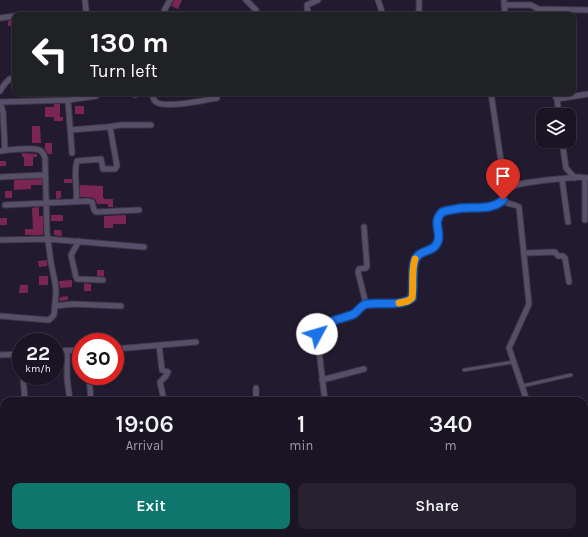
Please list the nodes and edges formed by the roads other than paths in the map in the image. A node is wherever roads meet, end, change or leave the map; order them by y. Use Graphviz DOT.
graph roads {
  1 [pos="85,0"];
  2 [pos="170,0"];
  3 [pos="246,0"];
  4 [pos="318,0"];
  5 [pos="378,0"];
  6 [pos="419,0"];
  7 [pos="504,2"];
  8 [pos="86,10"];
  9 [pos="588,10"];
  10 [pos="164,12"];
  11 [pos="256,12"];
  12 [pos="308,12"];
  13 [pos="382,12"];
  14 [pos="419,12"];
  15 [pos="505,12"];
  16 [pos="12,16"];
  17 [pos="0,18"];
  18 [pos="12,78"];
  19 [pos="0,91"];
  20 [pos="588,94"];
  21 [pos="96,96"];
  22 [pos="153,96"];
  23 [pos="491,96"];
  24 [pos="555,96"];
  25 [pos="576,96"];
  26 [pos="576,96"];
  27 [pos="217,98"];
  28 [pos="557,99"];
  29 [pos="68,100"];
  30 [pos="558,108"];
  31 [pos="151,125"];
  32 [pos="110,127"];
  33 [pos="70,130"];
  34 [pos="563,148"];
  35 [pos="3,150"];
  36 [pos="72,153"];
  37 [pos="45,175"];
  38 [pos="0,177"];
  39 [pos="575,178"];
  40 [pos="586,178"];
  41 [pos="562,179"];
  42 [pos="512,186"];
  43 [pos="503,200"];
  44 [pos="76,202"];
  45 [pos="46,203"];
  46 [pos="5,205"];
  47 [pos="139,210"];
  48 [pos="585,220"];
  49 [pos="568,222"];
  50 [pos="364,228"];
  51 [pos="48,239"];
  52 [pos="0,240"];
  53 [pos="79,241"];
  54 [pos="144,247"];
  55 [pos="524,254"];
  56 [pos="103,280"];
  57 [pos="569,282"];
  58 [pos="366,304"];
  59 [pos="55,306"];
  60 [pos="121,306"];
  61 [pos="0,316"];
  62 [pos="196,342"];
  63 [pos="159,345"];
  64 [pos="124,348"];
  65 [pos="64,351"];
  66 [pos="68,351"];
  67 [pos="72,351"];
  68 [pos="12,354"];
  69 [pos="0,355"];
  70 [pos="514,362"];
  71 [pos="364,369"];
  72 [pos="464,370"];
  73 [pos="571,375"];
  74 [pos="322,380"];
  75 [pos="24,385"];
  76 [pos="90,385"];
  77 [pos="522,386"];
  78 [pos="256,388"];
  79 [pos="25,397"];
  80 [pos="70,397"];
  81 [pos="91,397"];
  82 [pos="163,397"];
  83 [pos="256,397"];
  84 [pos="324,397"];
  85 [pos="526,397"];
  1 -- 8 [label="street"];
  2 -- 10 [label="street"];
  3 -- 11 [label="street"];
  4 -- 12 [label="street"];
  5 -- 13 [label="street"];
  6 -- 14 [label="street"];
  7 -- 9 [label="street"];
  7 -- 15 [label="street"];
  16 -- 17 [label="street"];
  18 -- 19 [label="street"];
  20 -- 25 [label="street"];
  21 -- 29 [label="street"];
  22 -- 27 [label="street"];
  23 -- 42 [label="street"];
  24 -- 28 [label="street"];
  26 -- 28 [label="street"];
  28 -- 30 [label="street"];
  29 -- 33 [label="street"];
  29 -- 35 [label="street"];
  31 -- 32 [label="street"];
  32 -- 33 [label="street"];
  32 -- 44 [label="street"];
  33 -- 36 [label="street"];
  34 -- 39 [label="street"];
  35 -- 37 [label="street"];
  37 -- 38 [label="street"];
  37 -- 45 [label="street"];
  39 -- 40 [label="street"];
  39 -- 41 [label="street"];
  40 -- 48 [label="street"];
  41 -- 42 [label="street"];
  41 -- 49 [label="street"];
  42 -- 43 [label="street"];
  43 -- 55 [label="street"];
  43 -- 58 [label="street"];
  44 -- 45 [label="street"];
  44 -- 47 [label="street"];
  45 -- 46 [label="street"];
  45 -- 51 [label="street"];
  50 -- 58 [label="street"];
  51 -- 52 [label="street"];
  51 -- 53 [label="street"];
  51 -- 59 [label="street"];
  53 -- 54 [label="street"];
  53 -- 56 [label="street"];
  55 -- 57 [label="street"];
  55 -- 70 [label="street"];
  58 -- 74 [label="street"];
  59 -- 60 [label="street"];
  59 -- 61 [label="street"];
  62 -- 63 [label="street"];
  63 -- 64 [label="street"];
  63 -- 82 [label="street"];
  65 -- 66 [label="street"];
  66 -- 67 [label="street"];
  66 -- 80 [label="street"];
  68 -- 69 [label="street"];
  70 -- 72 [label="lane"];
  70 -- 77 [label="street"];
  71 -- 74 [label="street"];
  73 -- 77 [label="lane"];
  74 -- 84 [label="street"];
  75 -- 79 [label="street"];
  76 -- 81 [label="street"];
  77 -- 85 [label="street"];
  78 -- 83 [label="street"];
}
